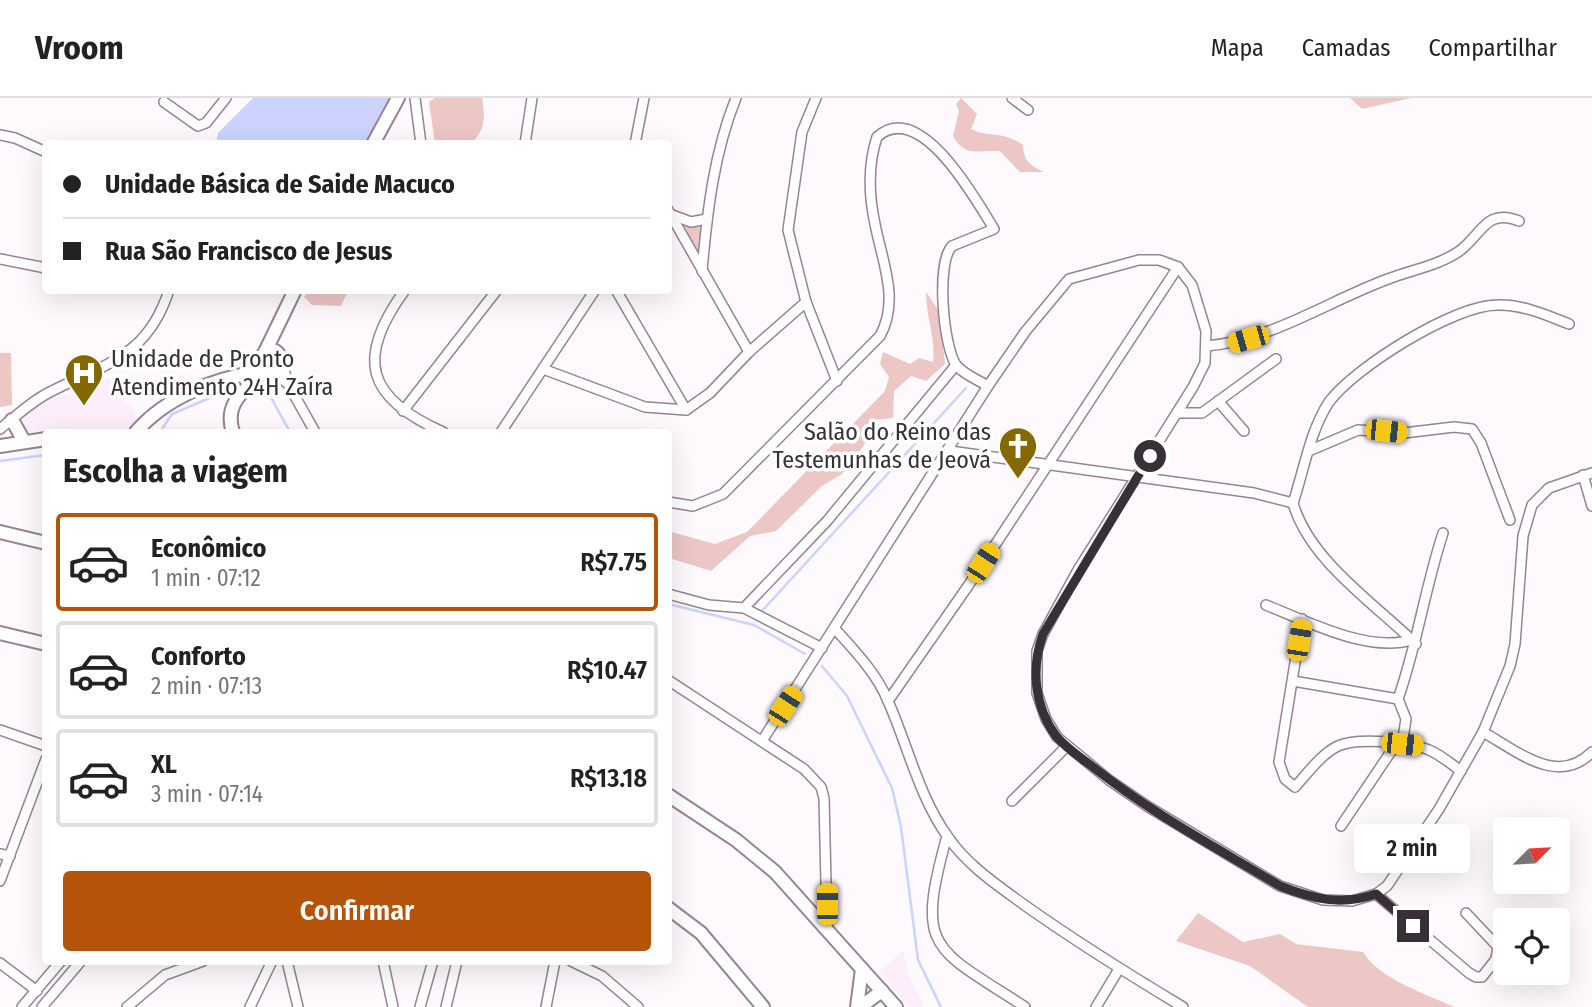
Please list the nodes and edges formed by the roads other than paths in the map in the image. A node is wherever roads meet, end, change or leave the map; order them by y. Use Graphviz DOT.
graph roads {
  1 [pos="226,98"];
  2 [pos="398,98"];
  3 [pos="415,98"];
  4 [pos="531,98"];
  5 [pos="644,98"];
  6 [pos="736,98"];
  7 [pos="816,98"];
  8 [pos="1012,98"];
  9 [pos="164,102"];
  10 [pos="1028,110"];
  11 [pos="0,135"];
  12 [pos="375,140"];
  13 [pos="420,140"];
  14 [pos="526,140"];
  15 [pos="636,140"];
  16 [pos="42,150"];
  17 [pos="672,214"];
  18 [pos="672,217"];
  19 [pos="707,219"];
  20 [pos="1519,221"];
  21 [pos="0,259"];
  22 [pos="42,267"];
  23 [pos="1178,267"];
  24 [pos="702,271"];
  25 [pos="168,294"];
  26 [pos="293,294"];
  27 [pos="403,294"];
  28 [pos="494,294"];
  29 [pos="592,294"];
  30 [pos="617,294"];
  31 [pos="806,302"];
  32 [pos="1569,324"];
  33 [pos="1207,346"];
  34 [pos="749,352"];
  35 [pos="1276,359"];
  36 [pos="270,361"];
  37 [pos="956,365"];
  38 [pos="543,369"];
  39 [pos="837,381"];
  40 [pos="288,384"];
  41 [pos="988,386"];
  42 [pos="1218,401"];
  43 [pos="686,410"];
  44 [pos="404,411"];
  45 [pos="1177,413"];
  46 [pos="12,420"];
  47 [pos="0,429"];
  48 [pos="139,429"];
  49 [pos="232,429"];
  50 [pos="313,429"];
  51 [pos="437,429"];
  52 [pos="502,429"];
  53 [pos="1244,431"];
  54 [pos="42,439"];
  55 [pos="24,441"];
  56 [pos="0,446"];
  57 [pos="1311,450"];
  58 [pos="950,451"];
  59 [pos="1047,464"];
  60 [pos="1588,474"];
  61 [pos="1136,478"];
  62 [pos="672,503"];
  63 [pos="1293,503"];
  64 [pos="1592,506"];
  65 [pos="1510,520"];
  66 [pos="0,532"];
  67 [pos="1443,533"];
  68 [pos="42,542"];
  69 [pos="672,595"];
  70 [pos="1266,605"];
  71 [pos="744,608"];
  72 [pos="1303,620"];
  73 [pos="835,629"];
  74 [pos="0,633"];
  75 [pos="1414,642"];
  76 [pos="42,643"];
  77 [pos="822,648"];
  78 [pos="1293,681"];
  79 [pos="672,683"];
  80 [pos="1398,699"];
  81 [pos="888,701"];
  82 [pos="0,730"];
  83 [pos="1483,732"];
  84 [pos="762,741"];
  85 [pos="1399,744"];
  86 [pos="42,745"];
  87 [pos="1066,746"];
  88 [pos="1592,752"];
  89 [pos="42,771"];
  90 [pos="1461,771"];
  91 [pos="672,798"];
  92 [pos="1012,801"];
  93 [pos="1341,826"];
  94 [pos="947,836"];
  95 [pos="0,854"];
  96 [pos="10,856"];
  97 [pos="0,881"];
  98 [pos="1376,894"];
  99 [pos="672,911"];
  100 [pos="1466,913"];
  101 [pos="827,928"];
  102 [pos="0,963"];
  103 [pos="58,965"];
  104 [pos="78,965"];
  105 [pos="178,965"];
  106 [pos="270,965"];
  107 [pos="288,965"];
  108 [pos="384,965"];
  109 [pos="432,965"];
  110 [pos="456,965"];
  111 [pos="554,965"];
  112 [pos="579,965"];
  113 [pos="862,969"];
  114 [pos="1119,969"];
  115 [pos="37,991"];
  116 [pos="882,991"];
  117 [pos="22,1007"];
  118 [pos="42,1007"];
  119 [pos="127,1007"];
  120 [pos="250,1007"];
  121 [pos="298,1007"];
  122 [pos="393,1007"];
  123 [pos="420,1007"];
  124 [pos="446,1007"];
  125 [pos="546,1007"];
  126 [pos="638,1007"];
  127 [pos="763,1007"];
  128 [pos="859,1007"];
  129 [pos="896,1007"];
  130 [pos="1025,1007"];
  131 [pos="1096,1007"];
  132 [pos="1183,1007"];
  1 -- 9 [label="street"];
  2 -- 12 [label="street"];
  3 -- 13 [label="street"];
  4 -- 14 [label="street"];
  5 -- 15 [label="street"];
  6 -- 19 [label="street"];
  7 -- 31 [label="street"];
  8 -- 10 [label="street"];
  11 -- 16 [label="street"];
  17 -- 19 [label="street"];
  18 -- 24 [label="street"];
  19 -- 24 [label="street"];
  20 -- 33 [label="street"];
  21 -- 22 [label="street"];
  23 -- 33 [label="street"];
  23 -- 41 [label="street"];
  23 -- 59 [label="street"];
  24 -- 34 [label="street"];
  25 -- 46 [label="street"];
  26 -- 36 [label="street"];
  27 -- 44 [label="street"];
  28 -- 44 [label="street"];
  29 -- 38 [label="street"];
  30 -- 43 [label="street"];
  31 -- 34 [label="street"];
  31 -- 39 [label="street"];
  32 -- 57 [label="street"];
  33 -- 45 [label="street"];
  34 -- 43 [label="street"];
  35 -- 42 [label="street"];
  36 -- 40 [label="street"];
  36 -- 40 [label="street"];
  36 -- 48 [label="street"];
  36 -- 49 [label="street"];
  37 -- 39 [label="street"];
  37 -- 41 [label="street"];
  37 -- 71 [label="street"];
  38 -- 43 [label="street"];
  38 -- 52 [label="street"];
  39 -- 62 [label="street"];
  40 -- 50 [label="street"];
  41 -- 58 [label="street"];
  42 -- 45 [label="street"];
  42 -- 53 [label="street"];
  44 -- 51 [label="street"];
  45 -- 61 [label="street"];
  46 -- 47 [label="street"];
  46 -- 55 [label="street"];
  54 -- 55 [label="street"];
  55 -- 56 [label="street"];
  57 -- 63 [label="street"];
  57 -- 65 [label="street"];
  58 -- 59 [label="street"];
  58 -- 73 [label="street"];
  59 -- 61 [label="street"];
  59 -- 81 [label="street"];
  60 -- 64 [label="street"];
  60 -- 83 [label="street"];
  61 -- 63 [label="street"];
  61 -- 87 [label="street"];
  63 -- 75 [label="street"];
  66 -- 68 [label="street"];
  67 -- 75 [label="street"];
  69 -- 71 [label="street"];
  70 -- 72 [label="street"];
  71 -- 77 [label="street"];
  72 -- 75 [label="street"];
  72 -- 78 [label="street"];
  73 -- 77 [label="street"];
  73 -- 81 [label="street"];
  74 -- 76 [label="street"];
  75 -- 80 [label="street"];
  77 -- 84 [label="street"];
  78 -- 80 [label="street"];
  78 -- 85 [label="street"];
  79 -- 84 [label="street"];
  80 -- 85 [label="street"];
  81 -- 94 [label="street"];
  82 -- 86 [label="street"];
  83 -- 88 [label="street"];
  83 -- 90 [label="street"];
  84 -- 101 [label="street"];
  85 -- 90 [label="street"];
  85 -- 93 [label="street"];
  87 -- 92 [label="street"];
  87 -- 98 [label="street"];
  89 -- 96 [label="street"];
  90 -- 98 [label="street"];
  91 -- 101 [label="street"];
  94 -- 114 [label="street"];
  94 -- 130 [label="street"];
  95 -- 96 [label="street"];
  96 -- 97 [label="street"];
  98 -- 100 [label="street"];
  99 -- 127 [label="street"];
  101 -- 113 [label="street"];
  102 -- 115 [label="street"];
  103 -- 115 [label="street"];
  104 -- 118 [label="street"];
  105 -- 119 [label="street"];
  106 -- 120 [label="street"];
  107 -- 121 [label="street"];
  108 -- 122 [label="street"];
  109 -- 123 [label="street"];
  110 -- 124 [label="street"];
  111 -- 125 [label="street"];
  112 -- 126 [label="street"];
  113 -- 116 [label="street"];
  113 -- 128 [label="street"];
  114 -- 131 [label="street"];
  114 -- 132 [label="street"];
  115 -- 117 [label="street"];
  116 -- 128 [label="street"];
  116 -- 129 [label="street"];
}
